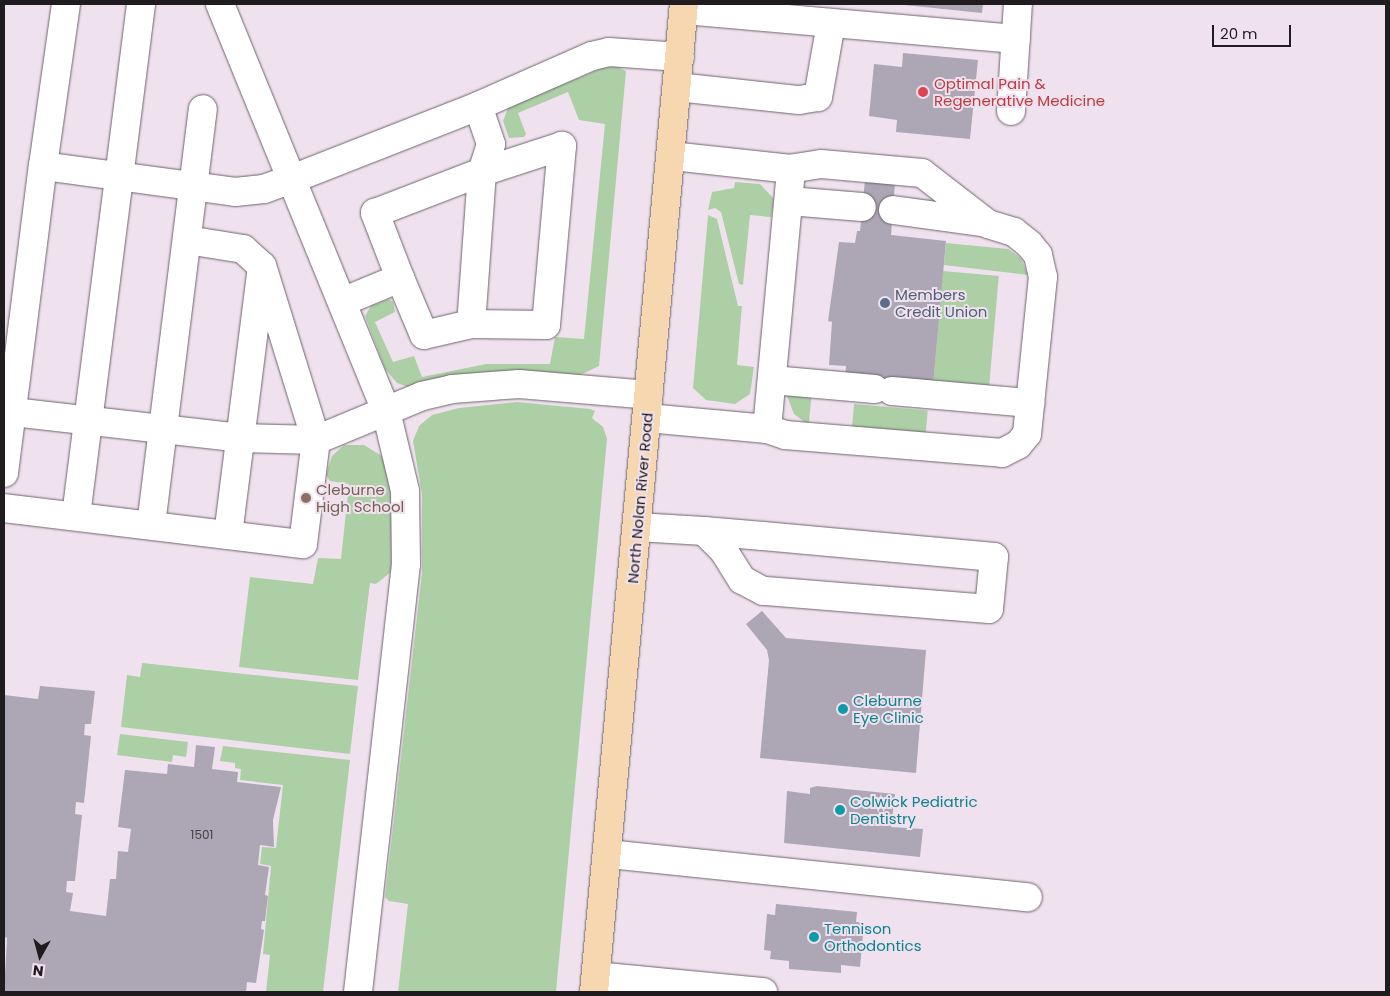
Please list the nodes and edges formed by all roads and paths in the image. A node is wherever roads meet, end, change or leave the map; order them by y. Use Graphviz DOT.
graph roads {
  1 [pos="66,4"];
  2 [pos="141,4"];
  3 [pos="220,4"];
  4 [pos="1018,4"];
  5 [pos="684,7"];
  6 [pos="831,23"];
  7 [pos="1016,39"];
  8 [pos="680,57"];
  9 [pos="677,87"];
  10 [pos="478,106"];
  11 [pos="203,110"];
  12 [pos="1011,111"];
  13 [pos="671,156"];
  14 [pos="43,166"];
  15 [pos="791,170"];
  16 [pos="482,172"];
  17 [pos="120,175"];
  18 [pos="292,179"];
  19 [pos="194,185"];
  20 [pos="789,201"];
  21 [pos="862,207"];
  22 [pos="893,210"];
  23 [pos="988,224"];
  24 [pos="187,240"];
  25 [pos="262,266"];
  26 [pos="400,278"];
  27 [pos="342,302"];
  28 [pos="471,324"];
  29 [pos="772,380"];
  30 [pos="1030,403"];
  31 [pos="648,406"];
  32 [pos="7,411"];
  33 [pos="386,411"];
  34 [pos="87,420"];
  35 [pos="163,429"];
  36 [pos="767,429"];
  37 [pos="240,438"];
  38 [pos="316,440"];
  39 [pos="4,473"];
  40 [pos="4,508"];
  41 [pos="76,516"];
  42 [pos="151,525"];
  43 [pos="637,527"];
  44 [pos="704,531"];
  45 [pos="228,535"];
  46 [pos="609,854"];
  47 [pos="1028,897"];
  48 [pos="595,984"];
  49 [pos="358,992"];
  50 [pos="763,992"];
  1 -- 14 [label="lane"];
  2 -- 17 [label="lane"];
  3 -- 18 [label="lane"];
  4 -- 7 [label="lane"];
  5 -- 6 [label="lane"];
  5 -- 8 [label="main road, North Nolan River Road"];
  6 -- 7 [label="lane"];
  6 -- 9 [label="lane"];
  7 -- 12 [label="lane"];
  8 -- 9 [label="main road, North Nolan River Road"];
  8 -- 10 [label="lane"];
  9 -- 13 [label="main road, North Nolan River Road"];
  10 -- 16 [label="lane"];
  10 -- 18 [label="lane"];
  11 -- 19 [label="lane"];
  13 -- 15 [label="lane"];
  13 -- 31 [label="main road, North Nolan River Road"];
  14 -- 17 [label="lane"];
  14 -- 32 [label="lane"];
  15 -- 20 [label="lane"];
  15 -- 23 [label="lane"];
  16 -- 26 [label="lane"];
  16 -- 28 [label="lane"];
  16 -- 28 [label="lane"];
  17 -- 19 [label="lane"];
  17 -- 34 [label="lane"];
  18 -- 19 [label="lane"];
  18 -- 27 [label="lane"];
  19 -- 24 [label="lane"];
  20 -- 21 [label="lane"];
  20 -- 29 [label="lane"];
  22 -- 23 [label="lane"];
  23 -- 30 [label="lane"];
  24 -- 25 [label="lane"];
  24 -- 35 [label="lane"];
  25 -- 37 [label="lane"];
  25 -- 38 [label="lane"];
  26 -- 27 [label="lane"];
  26 -- 28 [label="lane"];
  27 -- 33 [label="lane"];
  29 -- 30 [label="lane"];
  29 -- 36 [label="lane"];
  30 -- 36 [label="lane"];
  31 -- 33 [label="lane"];
  31 -- 36 [label="lane"];
  31 -- 43 [label="main road, North Nolan River Road"];
  32 -- 34 [label="lane"];
  32 -- 39 [label="lane"];
  33 -- 38 [label="lane"];
  33 -- 49 [label="lane"];
  34 -- 35 [label="lane"];
  34 -- 41 [label="lane"];
  35 -- 37 [label="lane"];
  35 -- 42 [label="lane"];
  37 -- 38 [label="lane"];
  37 -- 45 [label="lane"];
  38 -- 45 [label="lane"];
  40 -- 41 [label="lane"];
  41 -- 42 [label="lane"];
  42 -- 45 [label="lane"];
  43 -- 44 [label="lane"];
  43 -- 46 [label="main road, North Nolan River Road"];
  44 -- 44 [label="lane"];
  46 -- 47 [label="lane"];
  46 -- 48 [label="main road, North Nolan River Road"];
  48 -- 50 [label="lane"];
}
